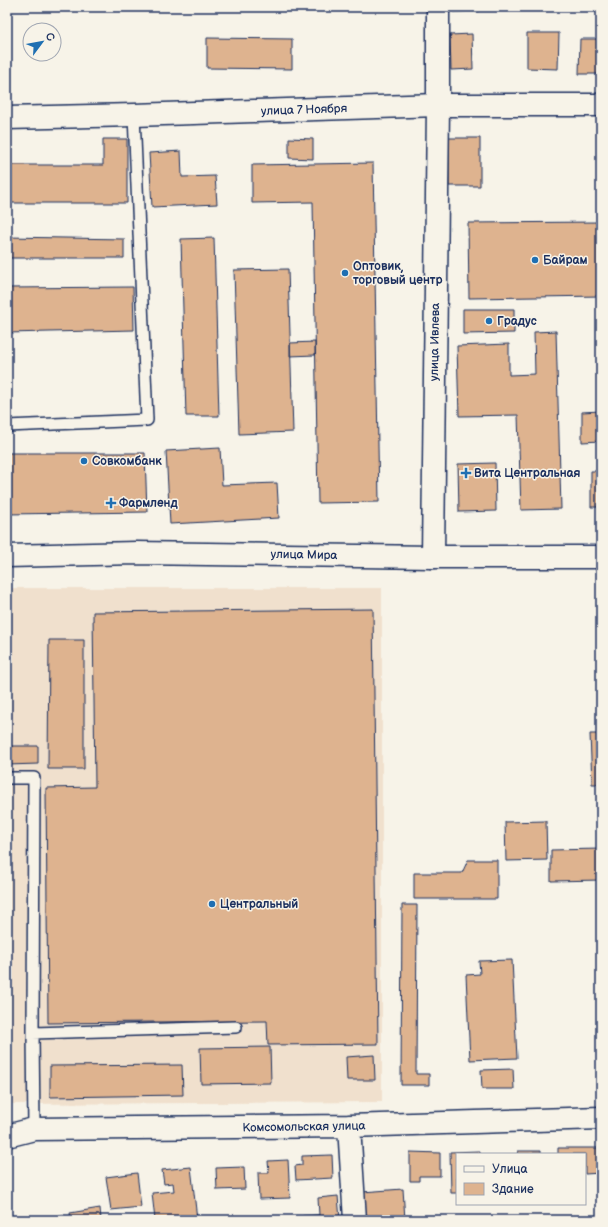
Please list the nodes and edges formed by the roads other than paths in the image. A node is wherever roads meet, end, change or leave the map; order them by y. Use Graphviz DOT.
graph roads {
  1 [pos="438,7"];
  2 [pos="438,105"];
  3 [pos="601,105"];
  4 [pos="134,115"];
  5 [pos="7,118"];
  6 [pos="7,426"];
  7 [pos="7,556"];
  8 [pos="433,557"];
  9 [pos="601,557"];
  10 [pos="7,778"];
  11 [pos="236,1027"];
  12 [pos="33,1033"];
  13 [pos="601,1118"];
  14 [pos="349,1126"];
  15 [pos="34,1129"];
  16 [pos="7,1136"];
  17 [pos="355,1220"];
  1 -- 2 [label="street, улица Ивлева"];
  2 -- 3 [label="street, улица 7 Ноября"];
  2 -- 4 [label="street, улица 7 Ноября"];
  2 -- 8 [label="street, улица Ивлева"];
  4 -- 5 [label="street, улица 7 Ноября"];
  4 -- 6 [label="lane"];
  7 -- 8 [label="street, улица Мира"];
  8 -- 9 [label="street, улица Мира"];
  10 -- 12 [label="lane"];
  11 -- 12 [label="lane"];
  12 -- 15 [label="lane"];
  13 -- 14 [label="street, Комсомольская улица"];
  14 -- 15 [label="street, Комсомольская улица"];
  14 -- 17 [label="street"];
  15 -- 16 [label="street, Комсомольская улица"];
}
